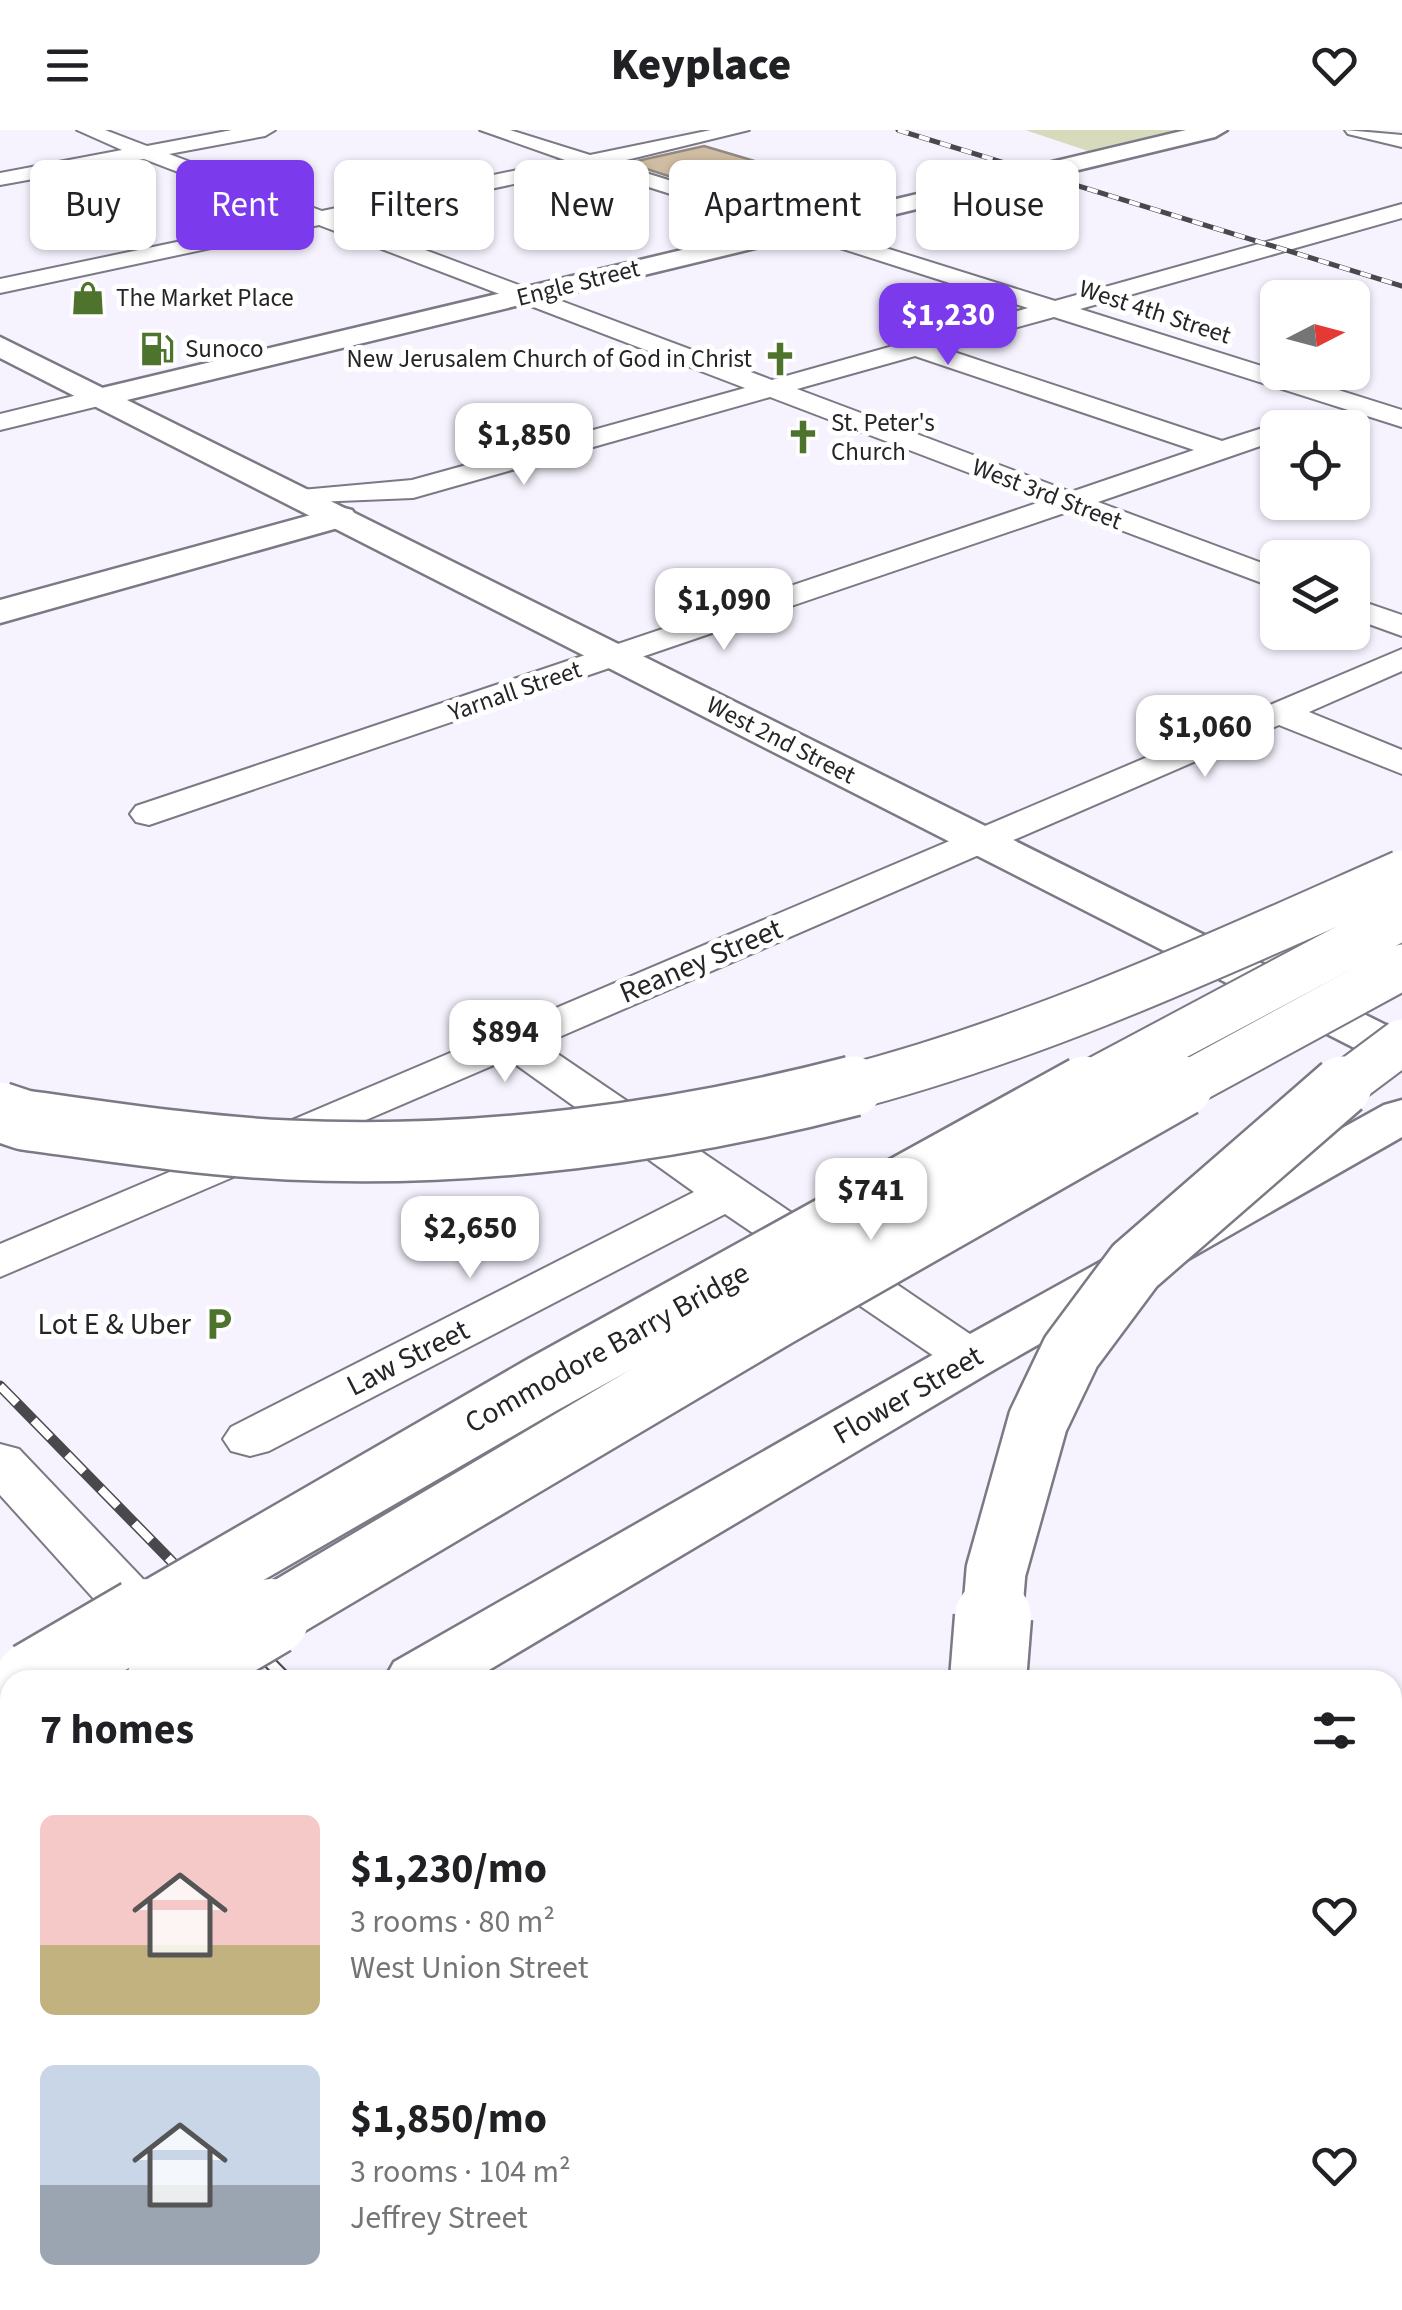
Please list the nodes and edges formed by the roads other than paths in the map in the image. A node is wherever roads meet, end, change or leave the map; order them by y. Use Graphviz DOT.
graph roads {
  1 [pos="87,130"];
  2 [pos="265,130"];
  3 [pos="490,130"];
  4 [pos="739,130"];
  5 [pos="1215,130"];
  6 [pos="1355,130"];
  7 [pos="1402,141"];
  8 [pos="145,152"];
  9 [pos="586,160"];
  10 [pos="601,160"];
  11 [pos="514,178"];
  12 [pos="0,179"];
  13 [pos="896,207"];
  14 [pos="1402,211"];
  15 [pos="320,218"];
  16 [pos="1344,227"];
  17 [pos="1383,238"];
  18 [pos="716,250"];
  19 [pos="869,250"];
  20 [pos="0,286"];
  21 [pos="524,296"];
  22 [pos="1055,309"];
  23 [pos="0,346"];
  24 [pos="917,348"];
  25 [pos="770,389"];
  26 [pos="1402,389"];
  27 [pos="102,398"];
  28 [pos="1356,404"];
  29 [pos="1339,410"];
  30 [pos="1402,419"];
  31 [pos="0,422"];
  32 [pos="1260,437"];
  33 [pos="1222,450"];
  34 [pos="412,489"];
  35 [pos="300,497"];
  36 [pos="1071,503"];
  37 [pos="351,523"];
  38 [pos="1260,573"];
  39 [pos="0,612"];
  40 [pos="1370,614"];
  41 [pos="1402,626"];
  42 [pos="616,656"];
  43 [pos="1402,659"];
  44 [pos="1280,712"];
  45 [pos="1402,762"];
  46 [pos="149,814"];
  47 [pos="982,840"];
  48 [pos="1402,872"];
  49 [pos="1402,917"];
  50 [pos="1402,967"];
  51 [pos="512,1042"];
  52 [pos="1402,1042"];
  53 [pos="1402,1052"];
  54 [pos="0,1112"];
  55 [pos="1402,1116"];
  56 [pos="727,1194"];
  57 [pos="0,1262"];
  58 [pos="971,1358"];
  59 [pos="250,1440"];
  60 [pos="0,1462"];
  61 [pos="50,1670"];
  62 [pos="182,1670"];
  63 [pos="194,1670"];
  64 [pos="435,1670"];
  65 [pos="989,1670"];
  1 -- 8 [label="street, West 3rd Street"];
  2 -- 8 [label="street"];
  3 -- 9 [label="street, West 4th Street"];
  4 -- 10 [label="street"];
  5 -- 13 [label="main road, Engle Street"];
  6 -- 7 [label="street"];
  8 -- 12 [label="street"];
  8 -- 15 [label="street, West 3rd Street"];
  11 -- 15 [label="street"];
  14 -- 16 [label="street"];
  15 -- 20 [label="street"];
  15 -- 21 [label="street, West 3rd Street"];
  16 -- 17 [label="street"];
  16 -- 22 [label="street"];
  18 -- 21 [label="main road, Engle Street"];
  19 -- 22 [label="street, West 4th Street"];
  21 -- 25 [label="street, West 3rd Street"];
  21 -- 27 [label="main road, Engle Street"];
  22 -- 24 [label="street"];
  22 -- 28 [label="street, West 4th Street"];
  23 -- 27 [label="main road, West 2nd Street"];
  24 -- 25 [label="street"];
  24 -- 33 [label="street"];
  25 -- 34 [label="street"];
  25 -- 36 [label="street, West 3rd Street"];
  26 -- 28 [label="street"];
  27 -- 31 [label="street, Engle Street"];
  27 -- 35 [label="main road, West 2nd Street"];
  28 -- 29 [label="street"];
  28 -- 30 [label="street, West 4th Street"];
  32 -- 33 [label="street, Yarnall Street"];
  33 -- 36 [label="street, Yarnall Street"];
  34 -- 35 [label="street"];
  34 -- 37 [label="street"];
  35 -- 37 [label="main road, West 2nd Street"];
  36 -- 38 [label="street, West 3rd Street"];
  36 -- 42 [label="street, Yarnall Street"];
  37 -- 39 [label="main road"];
  37 -- 42 [label="main road, West 2nd Street"];
  40 -- 41 [label="street"];
  42 -- 46 [label="street, Yarnall Street"];
  42 -- 47 [label="main road, West 2nd Street"];
  43 -- 44 [label="street, Reaney Street"];
  44 -- 45 [label="street"];
  44 -- 47 [label="street, Reaney Street"];
  47 -- 51 [label="street, Reaney Street"];
  47 -- 53 [label="main road, West 2nd Street"];
  48 -- 54 [label="main road, bridge"];
  49 -- 61 [label="main road, Commodore Barry Bridge, bridge"];
  50 -- 62 [label="main road, Commodore Barry Bridge, bridge"];
  51 -- 56 [label="street"];
  51 -- 57 [label="street, Reaney Street"];
  52 -- 65 [label="main road, bridge"];
  55 -- 58 [label="main road, Flower Street"];
  56 -- 58 [label="street"];
  56 -- 59 [label="street, Law Street"];
  58 -- 64 [label="main road, Flower Street"];
  60 -- 63 [label="street"];
}
